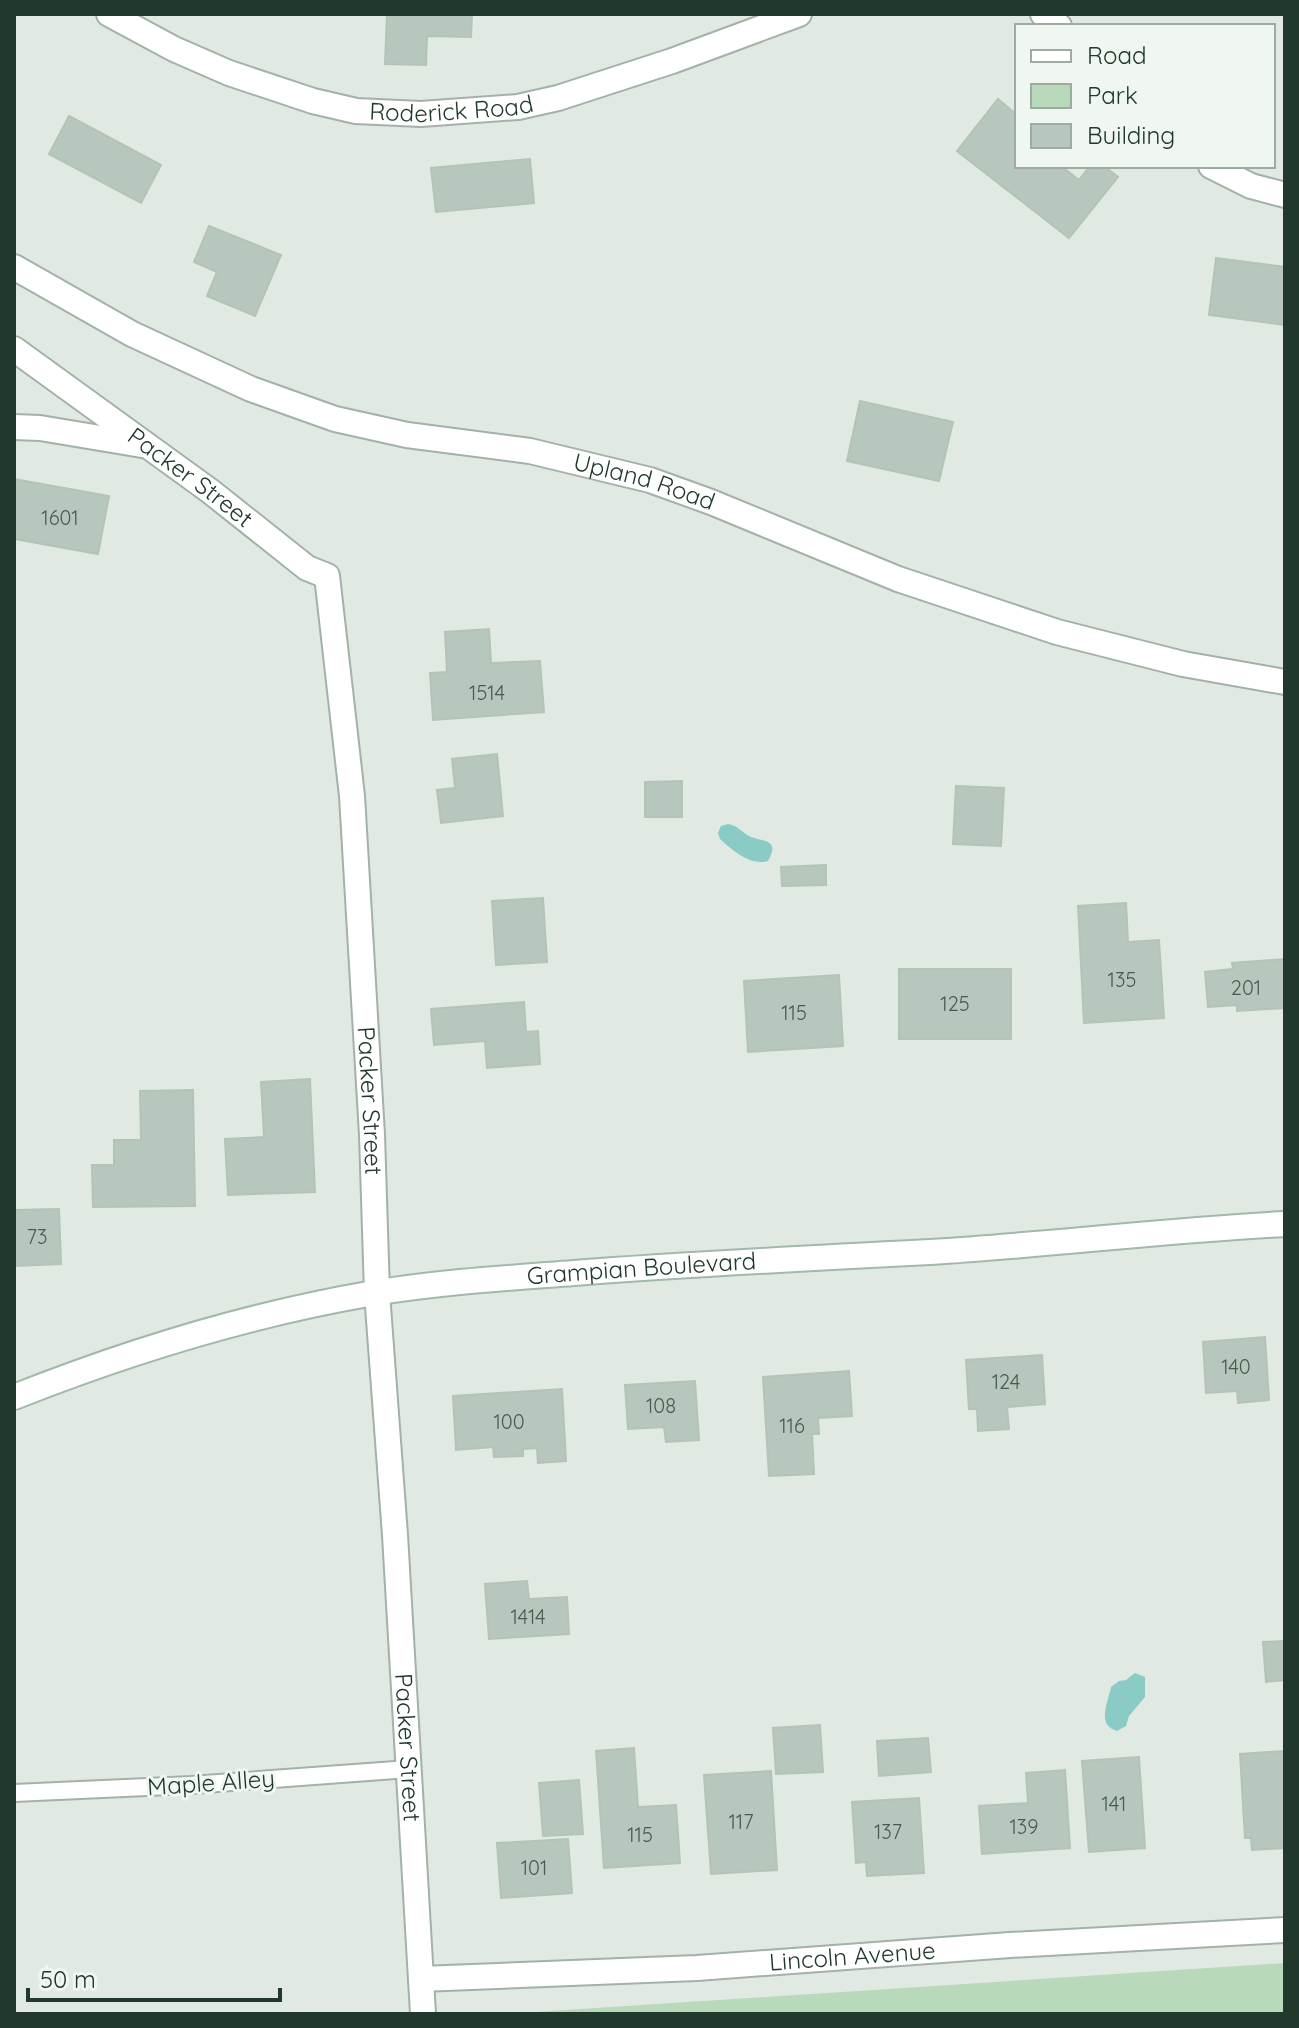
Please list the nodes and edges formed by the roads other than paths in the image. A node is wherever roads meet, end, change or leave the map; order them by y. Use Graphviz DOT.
graph roads {
  1 [pos="109,14"];
  2 [pos="799,14"];
  3 [pos="1215,168"];
  4 [pos="1285,195"];
  5 [pos="14,267"];
  6 [pos="14,349"];
  7 [pos="14,427"];
  8 [pos="149,446"];
  9 [pos="1285,682"];
  10 [pos="1285,1224"];
  11 [pos="377,1293"];
  12 [pos="14,1397"];
  13 [pos="409,1769"];
  14 [pos="14,1793"];
  15 [pos="1285,1930"];
  16 [pos="421,1979"];
  17 [pos="423,2014"];
  1 -- 2 [label="street, Roderick Road"];
  3 -- 4 [label="street"];
  5 -- 9 [label="street, Upland Road"];
  6 -- 8 [label="street, Packer Street"];
  7 -- 8 [label="street"];
  8 -- 11 [label="street, Packer Street"];
  10 -- 11 [label="street, Grampian Boulevard"];
  11 -- 12 [label="street, Grampian Boulevard"];
  11 -- 13 [label="street, Packer Street"];
  13 -- 14 [label="lane, Maple Alley"];
  13 -- 16 [label="street, Packer Street"];
  15 -- 16 [label="street, Lincoln Avenue"];
  16 -- 17 [label="street, Packer Street"];
}
